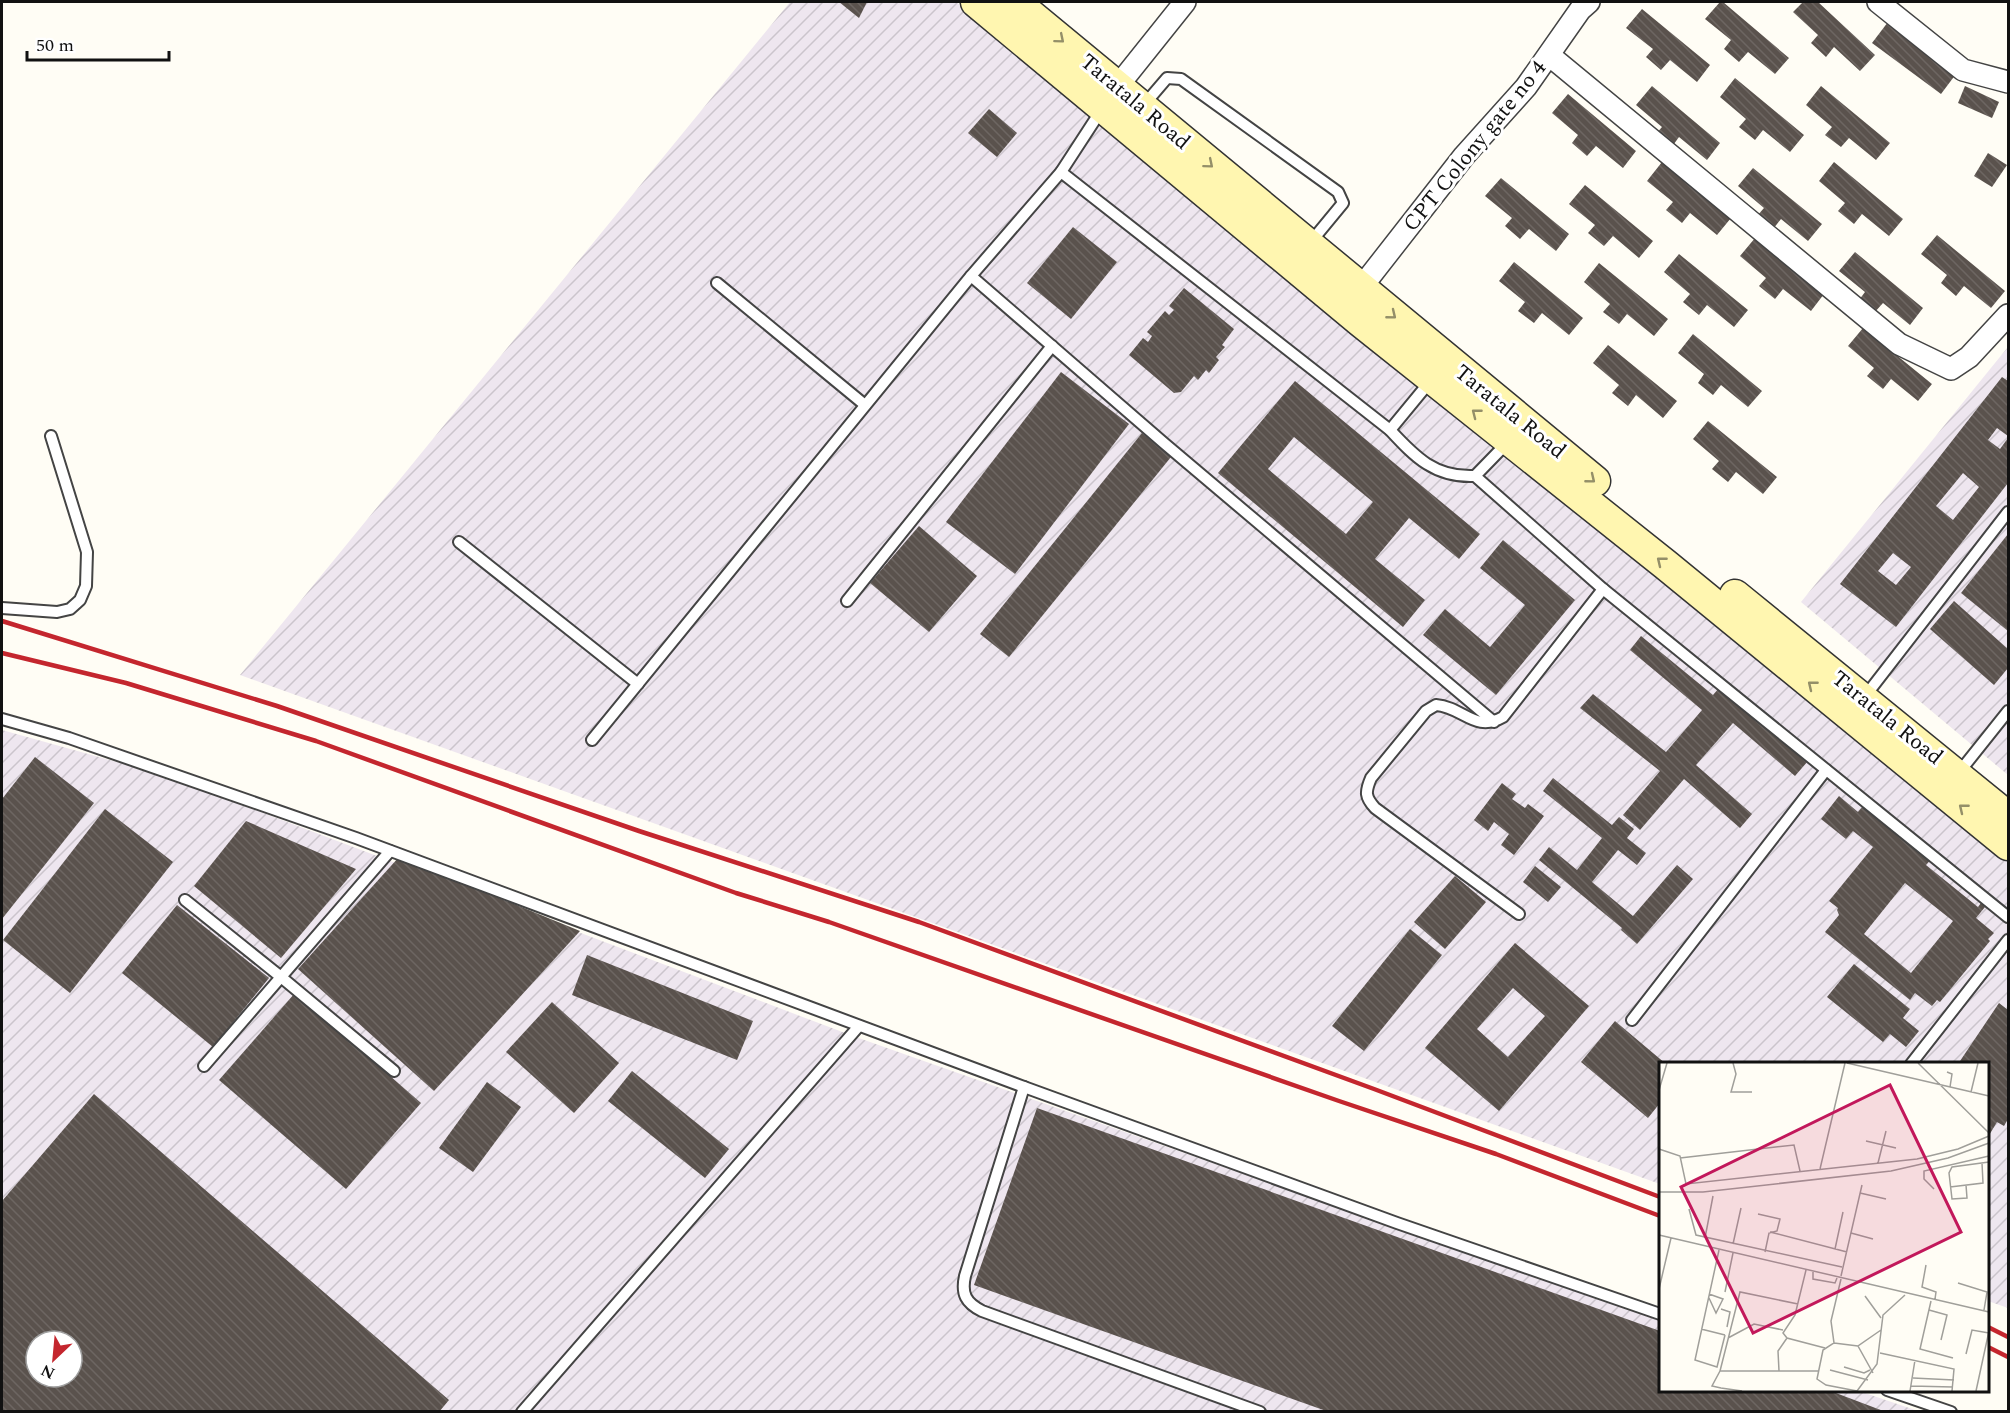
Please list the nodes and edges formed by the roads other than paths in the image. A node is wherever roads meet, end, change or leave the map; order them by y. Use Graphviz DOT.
graph roads {
  1 [pos="976,2"];
  2 [pos="1014,2"];
  3 [pos="1185,2"];
  4 [pos="1589,2"];
  5 [pos="1878,2"];
  6 [pos="1549,55"];
  7 [pos="2008,82"];
  8 [pos="1110,98"];
  9 [pos="1142,107"];
  10 [pos="1061,172"];
  11 [pos="1308,246"];
  12 [pos="971,276"];
  13 [pos="717,283"];
  14 [pos="1360,289"];
  15 [pos="2008,315"];
  16 [pos="1052,346"];
  17 [pos="1440,370"];
  18 [pos="865,405"];
  19 [pos="1390,430"];
  20 [pos="1517,432"];
  21 [pos="51,436"];
  22 [pos="1475,476"];
  23 [pos="2008,512"];
  24 [pos="459,542"];
  25 [pos="1603,589"];
  26 [pos="847,602"];
  27 [pos="2,608"];
  28 [pos="638,684"];
  29 [pos="1863,699"];
  30 [pos="2008,711"];
  31 [pos="2,719"];
  32 [pos="1494,722"];
  33 [pos="592,740"];
  34 [pos="1826,770"];
  35 [pos="1957,775"];
  36 [pos="2008,817"];
  37 [pos="2008,845"];
  38 [pos="390,850"];
  39 [pos="185,900"];
  40 [pos="1518,914"];
  41 [pos="2008,917"];
  42 [pos="2008,940"];
  43 [pos="281,977"];
  44 [pos="1632,1020"];
  45 [pos="859,1026"];
  46 [pos="1913,1062"];
  47 [pos="204,1066"];
  48 [pos="394,1071"];
  49 [pos="1024,1087"];
  50 [pos="1659,1314"];
  51 [pos="1893,1392"];
  52 [pos="522,1412"];
  53 [pos="1260,1412"];
  54 [pos="1951,1412"];
  1 -- 8 [label="main road"];
  2 -- 8 [label="main road, Taratala Road, one-way"];
  3 -- 8 [label="street"];
  4 -- 6 [label="street, CPT Colony gate no 4"];
  5 -- 7 [label="street"];
  6 -- 14 [label="street, CPT Colony gate no 4"];
  6 -- 15 [label="street"];
  8 -- 9 [label="main road, Taratala Road"];
  8 -- 10 [label="lane"];
  8 -- 17 [label="main road"];
  9 -- 11 [label="main road, Taratala Road, one-way"];
  9 -- 11 [label="lane"];
  10 -- 12 [label="lane"];
  10 -- 19 [label="lane"];
  11 -- 14 [label="main road, Taratala Road"];
  12 -- 16 [label="lane"];
  12 -- 18 [label="lane"];
  13 -- 18 [label="lane"];
  14 -- 17 [label="main road, Taratala Road, one-way"];
  16 -- 26 [label="lane"];
  16 -- 32 [label="lane"];
  17 -- 19 [label="lane"];
  17 -- 20 [label="main road"];
  18 -- 28 [label="lane"];
  19 -- 22 [label="lane"];
  20 -- 22 [label="lane"];
  20 -- 29 [label="main road, Taratala Road, one-way"];
  37 -- 20 [label="main road, one-way"];
  21 -- 27 [label="lane"];
  22 -- 25 [label="lane"];
  23 -- 29 [label="lane"];
  24 -- 28 [label="lane"];
  25 -- 32 [label="lane"];
  25 -- 34 [label="lane"];
  28 -- 33 [label="lane"];
  29 -- 35 [label="main road, Taratala Road"];
  30 -- 35 [label="lane"];
  31 -- 38 [label="lane"];
  32 -- 40 [label="lane"];
  34 -- 41 [label="lane"];
  34 -- 44 [label="lane"];
  35 -- 36 [label="main road, Taratala Road"];
  38 -- 43 [label="lane"];
  38 -- 45 [label="lane"];
  39 -- 43 [label="lane"];
  42 -- 46 [label="lane"];
  43 -- 47 [label="lane"];
  43 -- 48 [label="lane"];
  45 -- 49 [label="lane"];
  45 -- 52 [label="lane"];
  49 -- 50 [label="lane"];
  49 -- 53 [label="lane"];
  51 -- 54 [label="lane"];
}
